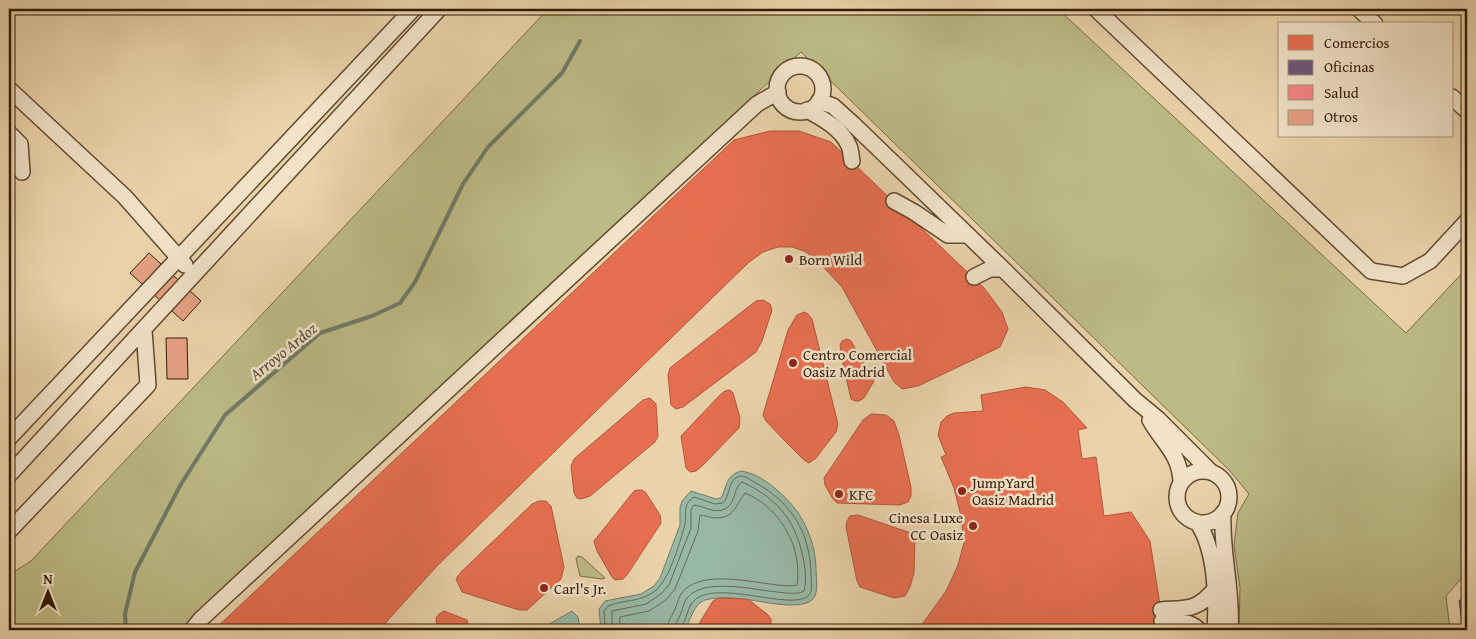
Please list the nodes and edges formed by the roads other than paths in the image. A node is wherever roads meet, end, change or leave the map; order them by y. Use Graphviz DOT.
graph roads {
  1 [pos="413,9"];
  2 [pos="440,9"];
  3 [pos="1096,9"];
  4 [pos="1359,9"];
  5 [pos="1373,22"];
  6 [pos="9,89"];
  7 [pos="778,92"];
  8 [pos="1454,99"];
  9 [pos="819,101"];
  10 [pos="807,110"];
  11 [pos="1467,111"];
  12 [pos="9,133"];
  13 [pos="852,162"];
  14 [pos="22,172"];
  15 [pos="894,201"];
  16 [pos="1467,222"];
  17 [pos="967,235"];
  18 [pos="180,258"];
  19 [pos="1003,269"];
  20 [pos="193,276"];
  21 [pos="974,278"];
  22 [pos="144,330"];
  23 [pos="1143,408"];
  24 [pos="9,438"];
  25 [pos="1211,472"];
  26 [pos="9,475"];
  27 [pos="1181,482"];
  28 [pos="1223,513"];
  29 [pos="1198,522"];
  30 [pos="9,532"];
  31 [pos="1215,589"];
  32 [pos="1164,622"];
  33 [pos="192,630"];
  34 [pos="1199,630"];
  35 [pos="1215,630"];
  36 [pos="1230,630"];
  1 -- 18 [label="street"];
  2 -- 20 [label="street"];
  3 -- 16 [label="street"];
  4 -- 5 [label="street"];
  6 -- 18 [label="street"];
  7 -- 9 [label="street"];
  7 -- 10 [label="street"];
  7 -- 33 [label="street"];
  8 -- 11 [label="street"];
  9 -- 10 [label="street"];
  9 -- 17 [label="street"];
  10 -- 13 [label="street"];
  12 -- 14 [label="street"];
  15 -- 17 [label="street"];
  17 -- 19 [label="street"];
  18 -- 20 [label="street"];
  18 -- 24 [label="street"];
  19 -- 21 [label="street"];
  19 -- 23 [label="street"];
  20 -- 22 [label="street"];
  22 -- 26 [label="street"];
  22 -- 30 [label="street"];
  23 -- 25 [label="street"];
  23 -- 27 [label="street"];
  25 -- 27 [label="street"];
  25 -- 28 [label="street"];
  27 -- 29 [label="street"];
  28 -- 29 [label="street"];
  28 -- 36 [label="street"];
  29 -- 31 [label="street"];
  31 -- 32 [label="street"];
  31 -- 35 [label="street"];
  32 -- 34 [label="street"];
}
